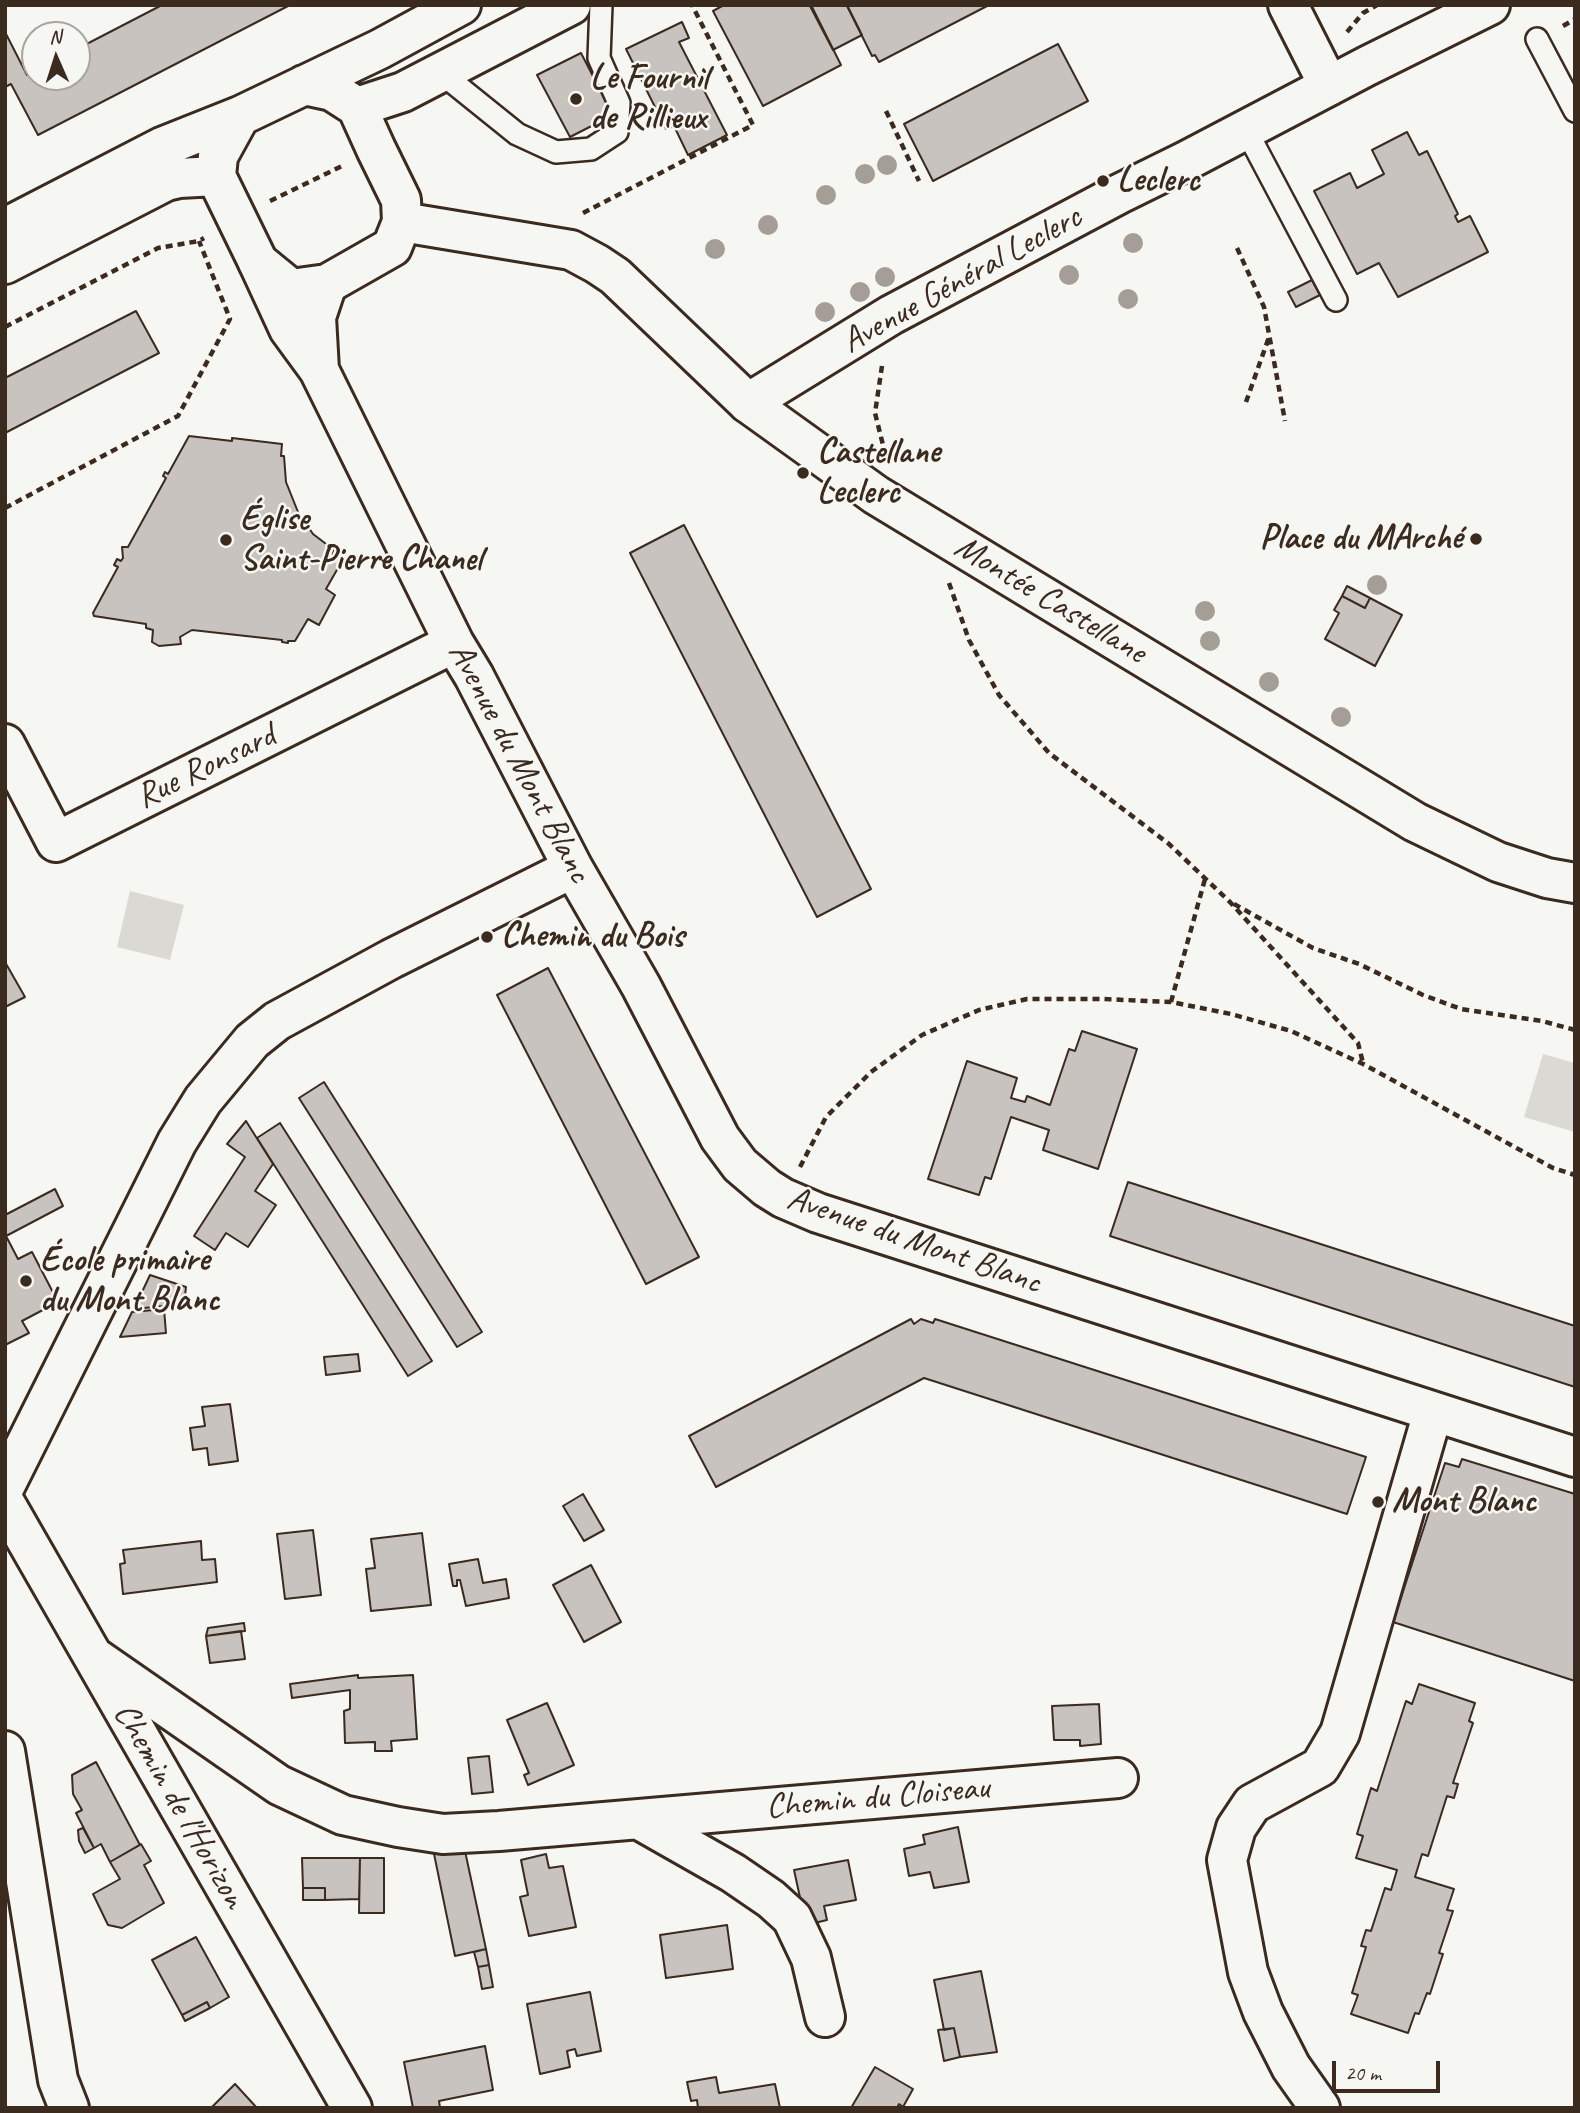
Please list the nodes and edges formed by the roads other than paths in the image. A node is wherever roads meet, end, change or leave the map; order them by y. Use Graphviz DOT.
graph roads {
  1 [pos="461,5"];
  2 [pos="571,5"];
  3 [pos="601,5"];
  4 [pos="1287,5"];
  5 [pos="1490,5"];
  6 [pos="1537,39"];
  7 [pos="440,72"];
  8 [pos="304,85"];
  9 [pos="1329,86"];
  10 [pos="357,107"];
  11 [pos="1575,111"];
  12 [pos="240,116"];
  13 [pos="1246,130"];
  14 [pos="216,176"];
  15 [pos="402,222"];
  16 [pos="5,228"];
  17 [pos="257,262"];
  18 [pos="5,264"];
  19 [pos="327,284"];
  20 [pos="1336,300"];
  21 [pos="318,370"];
  22 [pos="748,402"];
  23 [pos="454,643"];
  24 [pos="5,744"];
  25 [pos="573,868"];
  26 [pos="1575,883"];
  27 [pos="1433,1412"];
  28 [pos="1575,1457"];
  29 [pos="5,1486"];
  30 [pos="5,1503"];
  31 [pos="93,1656"];
  32 [pos="5,1751"];
  33 [pos="1118,1778"];
  34 [pos="638,1819"];
  35 [pos="825,2017"];
  36 [pos="69,2108"];
  37 [pos="352,2108"];
  38 [pos="1320,2108"];
  1 -- 8 [label="street"];
  2 -- 7 [label="street"];
  3 -- 7 [label="lane"];
  4 -- 9 [label="street"];
  5 -- 9 [label="street, Avenue Général Leclerc"];
  6 -- 11 [label="lane"];
  7 -- 10 [label="street"];
  8 -- 10 [label="street"];
  8 -- 12 [label="street"];
  9 -- 13 [label="street, Avenue Général Leclerc"];
  10 -- 15 [label="street"];
  12 -- 14 [label="street"];
  12 -- 16 [label="street"];
  13 -- 20 [label="lane"];
  13 -- 22 [label="street, Avenue Général Leclerc"];
  14 -- 17 [label="street, Avenue du Mont Blanc"];
  14 -- 18 [label="street"];
  15 -- 19 [label="street"];
  15 -- 22 [label="street, Montée Castellane"];
  17 -- 19 [label="street"];
  17 -- 21 [label="street, Avenue du Mont Blanc"];
  19 -- 21 [label="street, Avenue du Mont Blanc"];
  21 -- 23 [label="street, Avenue du Mont Blanc"];
  22 -- 26 [label="street, Montée Castellane"];
  23 -- 24 [label="street, Rue Ronsard"];
  23 -- 25 [label="street, Avenue du Mont Blanc"];
  25 -- 27 [label="street, Avenue du Mont Blanc"];
  25 -- 29 [label="street"];
  27 -- 28 [label="street, Avenue du Mont Blanc"];
  27 -- 38 [label="street"];
  30 -- 31 [label="street, Chemin de l'Horizon"];
  31 -- 34 [label="street, Chemin du Cloiseau"];
  31 -- 37 [label="street, Chemin de l'Horizon"];
  32 -- 36 [label="street"];
  33 -- 34 [label="street, Chemin du Cloiseau"];
  34 -- 35 [label="street"];
}
